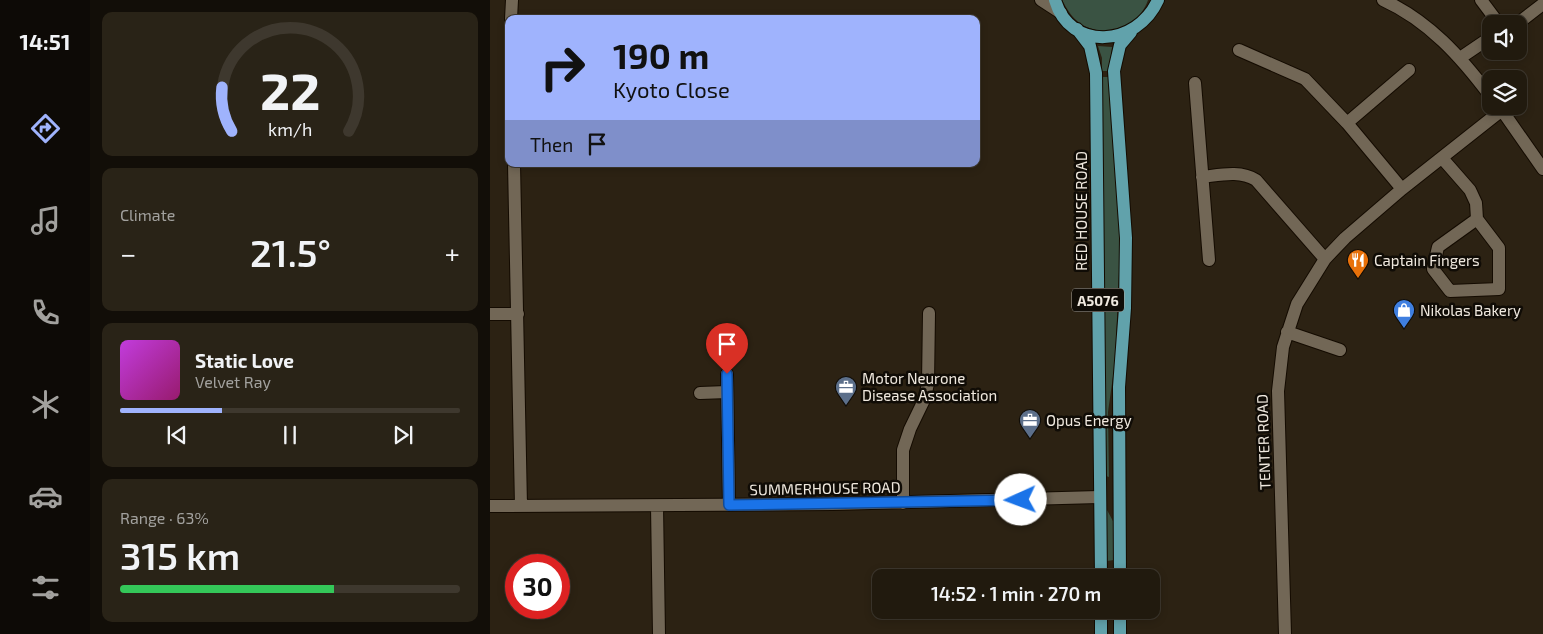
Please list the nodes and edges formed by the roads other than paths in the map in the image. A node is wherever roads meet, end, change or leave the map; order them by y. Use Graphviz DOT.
graph roads {
  1 [pos="512,0"];
  2 [pos="1041,0"];
  3 [pos="1055,0"];
  4 [pos="1165,0"];
  5 [pos="1383,0"];
  6 [pos="1481,0"];
  7 [pos="1543,4"];
  8 [pos="1156,5"];
  9 [pos="1061,13"];
  10 [pos="511,15"];
  11 [pos="1492,15"];
  12 [pos="1527,16"];
  13 [pos="1077,29"];
  14 [pos="1131,32"];
  15 [pos="1482,43"];
  16 [pos="1239,50"];
  17 [pos="1460,58"];
  18 [pos="1409,70"];
  19 [pos="1195,83"];
  20 [pos="1482,86"];
  21 [pos="1492,115"];
  22 [pos="1505,115"];
  23 [pos="1347,123"];
  24 [pos="1442,158"];
  25 [pos="514,167"];
  26 [pos="1543,169"];
  27 [pos="1202,177"];
  28 [pos="1402,189"];
  29 [pos="1477,219"];
  30 [pos="1325,259"];
  31 [pos="1209,260"];
  32 [pos="929,313"];
  33 [pos="490,314"];
  34 [pos="518,314"];
  35 [pos="1287,332"];
  36 [pos="1340,350"];
  37 [pos="727,374"];
  38 [pos="1119,387"];
  39 [pos="727,392"];
  40 [pos="700,393"];
  41 [pos="1100,497"];
  42 [pos="903,503"];
  43 [pos="729,505"];
  44 [pos="490,506"];
  45 [pos="521,506"];
  46 [pos="657,506"];
  47 [pos="1101,569"];
  48 [pos="1120,569"];
  49 [pos="1101,619"];
  50 [pos="1120,619"];
  51 [pos="659,634"];
  52 [pos="1101,634"];
  53 [pos="1120,634"];
  54 [pos="1285,634"];
  1 -- 10 [label="street"];
  2 -- 9 [label="street"];
  3 -- 9 [label="main road"];
  4 -- 8 [label="street"];
  5 -- 17 [label="street"];
  6 -- 11 [label="street"];
  7 -- 12 [label="street"];
  8 -- 14 [label="main road"];
  9 -- 13 [label="main road, RED HOUSE ROAD"];
  13 -- 14 [label="main road"];
  13 -- 41 [label="main road, RED HOUSE ROAD / A5076"];
  14 -- 38 [label="main road"];
  15 -- 17 [label="street"];
  16 -- 23 [label="street"];
  17 -- 20 [label="street"];
  18 -- 23 [label="street"];
  19 -- 27 [label="street"];
  21 -- 24 [label="street, TENTER ROAD"];
  22 -- 26 [label="street"];
  23 -- 28 [label="street"];
  24 -- 28 [label="street, TENTER ROAD"];
  24 -- 29 [label="street"];
  25 -- 34 [label="street"];
  27 -- 30 [label="street"];
  27 -- 31 [label="street"];
  28 -- 30 [label="street, TENTER ROAD"];
  29 -- 29 [label="street"];
  30 -- 35 [label="street, TENTER ROAD"];
  32 -- 42 [label="street"];
  33 -- 34 [label="street"];
  34 -- 45 [label="street"];
  35 -- 36 [label="street"];
  35 -- 54 [label="street, TENTER ROAD"];
  37 -- 39 [label="street"];
  38 -- 41 [label="main road"];
  38 -- 48 [label="main road"];
  39 -- 40 [label="street"];
  39 -- 43 [label="street"];
  41 -- 42 [label="street, SUMMERHOUSE ROAD"];
  41 -- 47 [label="main road, RED HOUSE ROAD / A5076"];
  42 -- 43 [label="street, SUMMERHOUSE ROAD"];
  43 -- 46 [label="street, SUMMERHOUSE ROAD"];
  44 -- 45 [label="street, SUMMERHOUSE ROAD"];
  45 -- 46 [label="street, SUMMERHOUSE ROAD"];
  46 -- 51 [label="street"];
  49 -- 52 [label="main road"];
  50 -- 53 [label="main road"];
}
